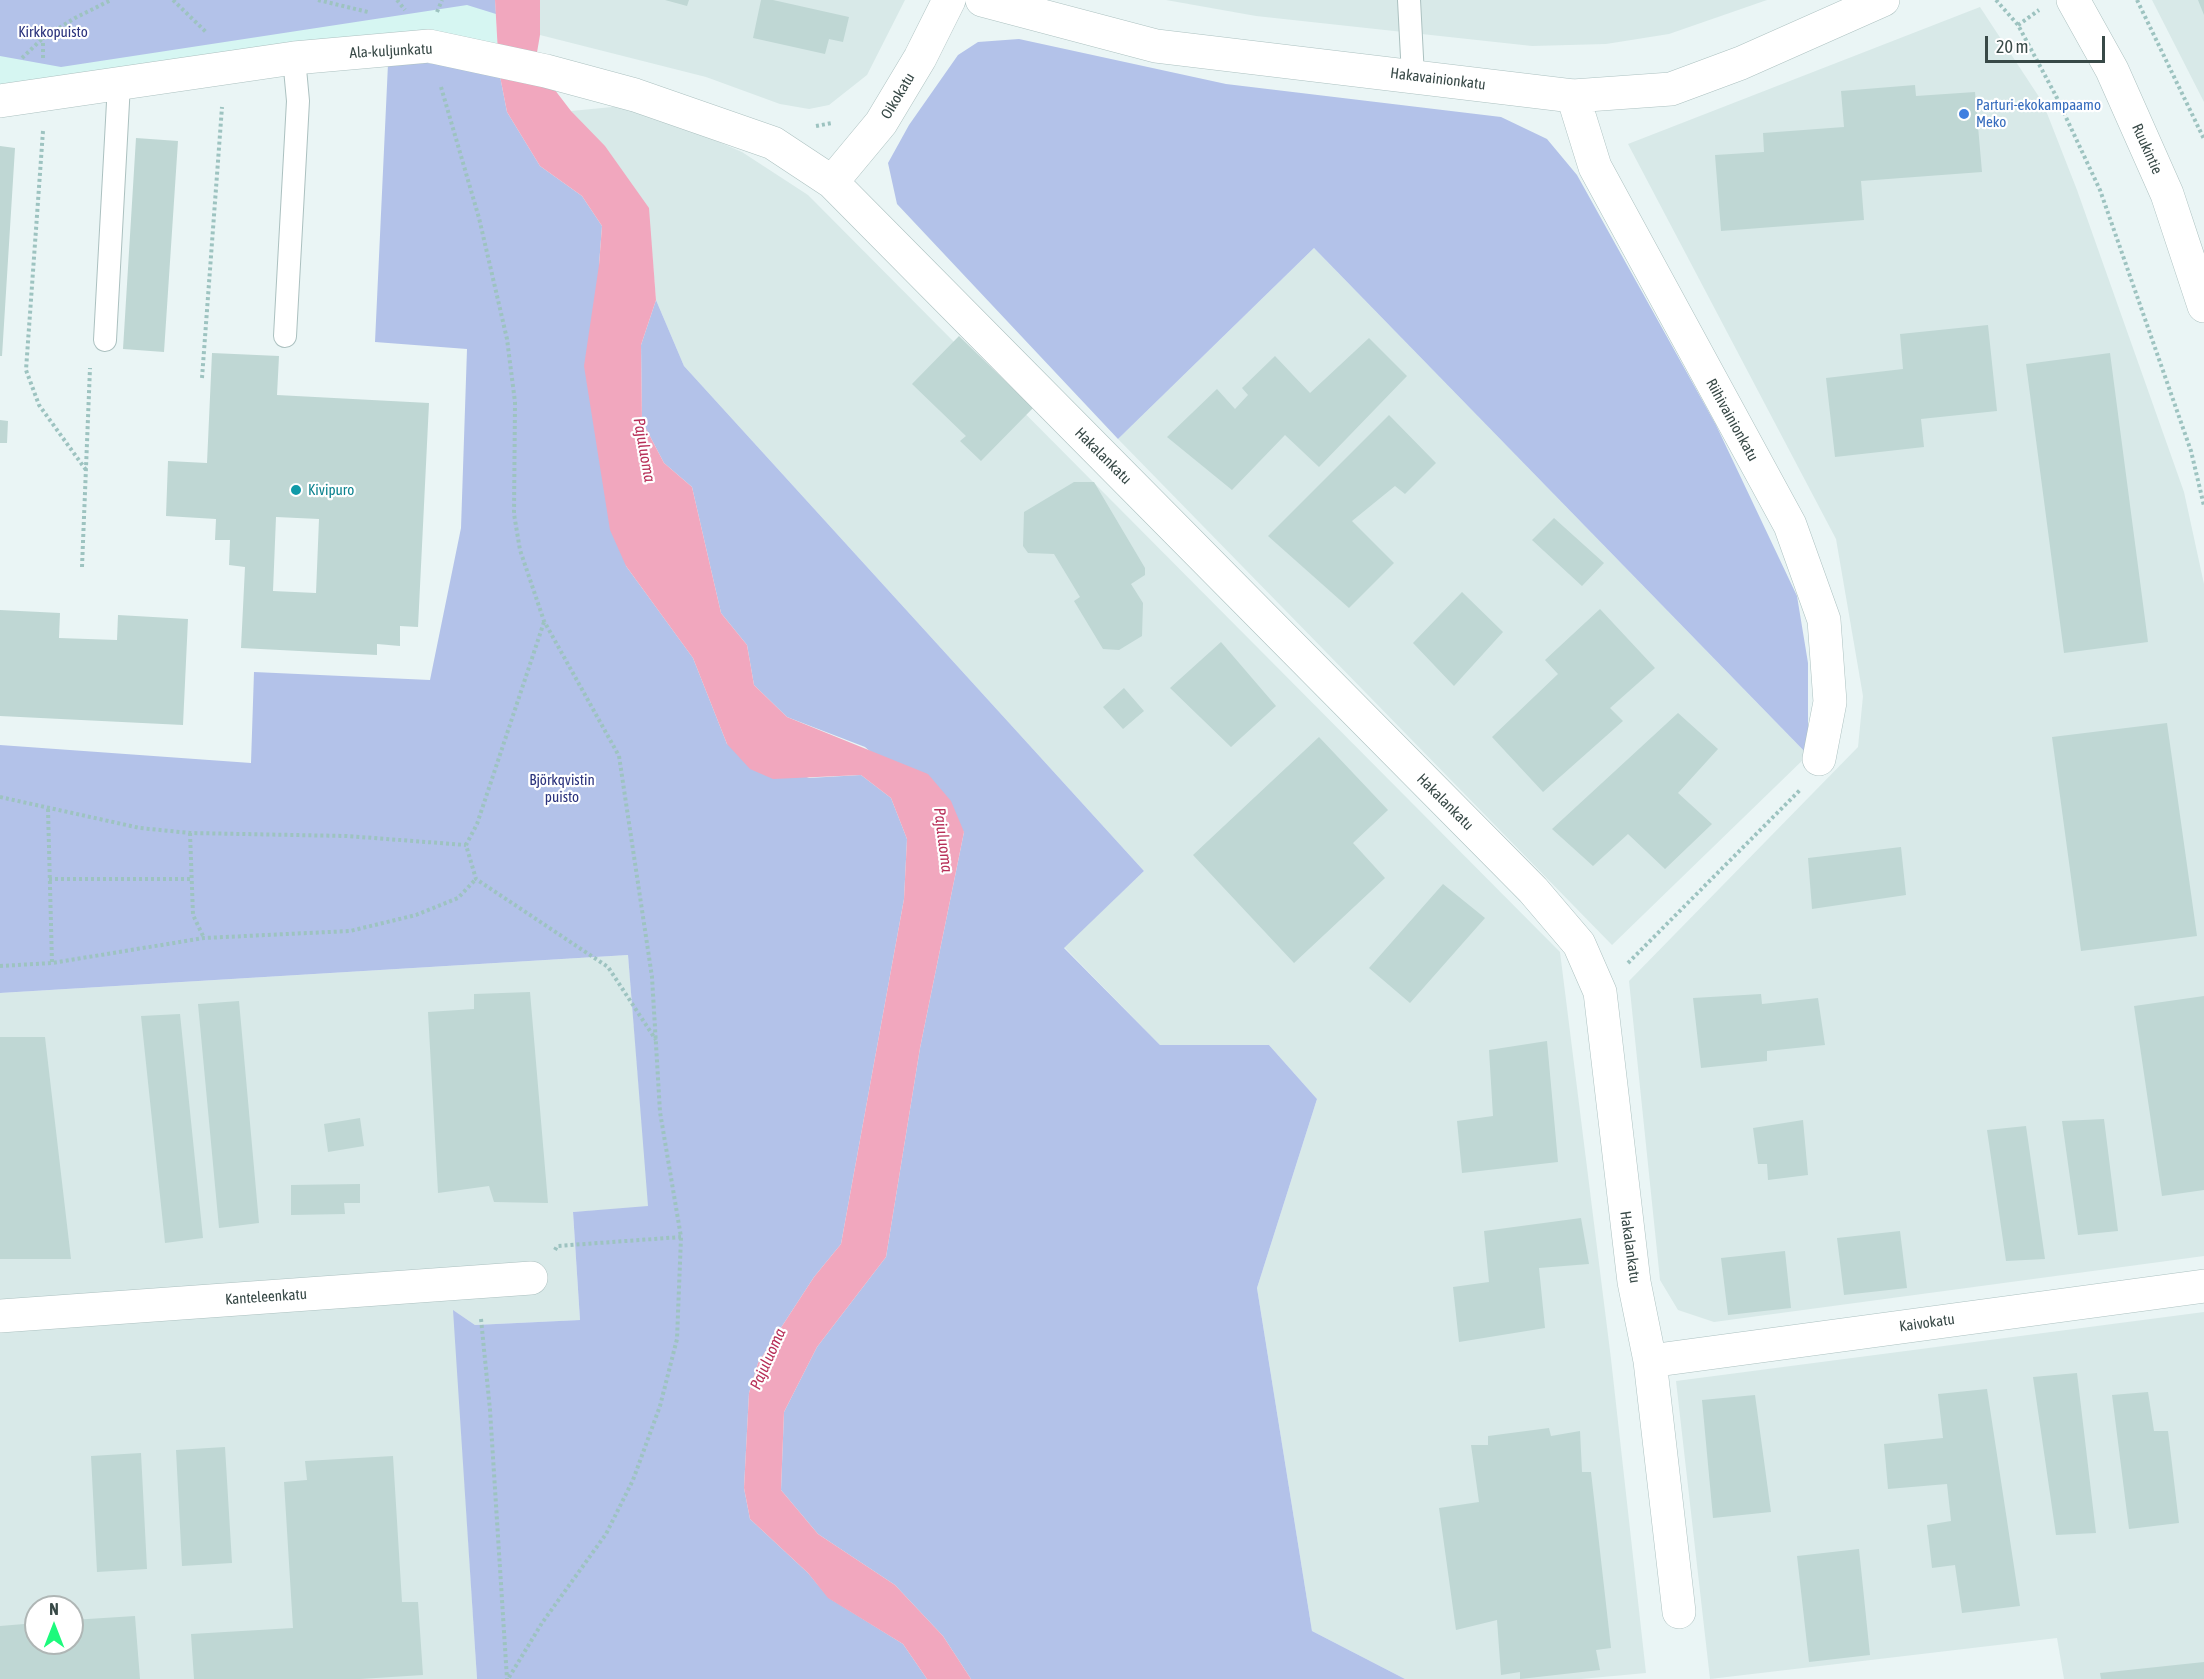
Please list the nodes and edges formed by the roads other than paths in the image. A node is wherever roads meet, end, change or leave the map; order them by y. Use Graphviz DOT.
graph roads {
  1 [pos="949,0"];
  2 [pos="982,0"];
  3 [pos="1409,0"];
  4 [pos="1883,0"];
  5 [pos="2073,0"];
  6 [pos="294,58"];
  7 [pos="1413,76"];
  8 [pos="119,84"];
  9 [pos="1574,96"];
  10 [pos="0,101"];
  11 [pos="832,182"];
  12 [pos="2204,304"];
  13 [pos="285,336"];
  14 [pos="105,340"];
  15 [pos="1819,759"];
  16 [pos="531,1278"];
  17 [pos="2204,1286"];
  18 [pos="0,1316"];
  19 [pos="1650,1360"];
  20 [pos="1679,1612"];
  1 -- 11 [label="street, Oikokatu"];
  2 -- 7 [label="street, Hakavainionkatu"];
  3 -- 7 [label="lane"];
  4 -- 9 [label="street, Hakavainionkatu"];
  5 -- 12 [label="street, Ruukintie"];
  6 -- 8 [label="street, Ala-kuljunkatu"];
  6 -- 11 [label="street, Ala-kuljunkatu"];
  6 -- 13 [label="lane"];
  7 -- 9 [label="street, Hakavainionkatu"];
  8 -- 10 [label="street, Ala-kuljunkatu"];
  8 -- 14 [label="lane"];
  9 -- 15 [label="street, Riihivainionkatu"];
  11 -- 19 [label="street, Hakalankatu"];
  16 -- 18 [label="street, Kanteleenkatu"];
  17 -- 19 [label="street, Kaivokatu"];
  19 -- 20 [label="street, Hakalankatu"];
}
